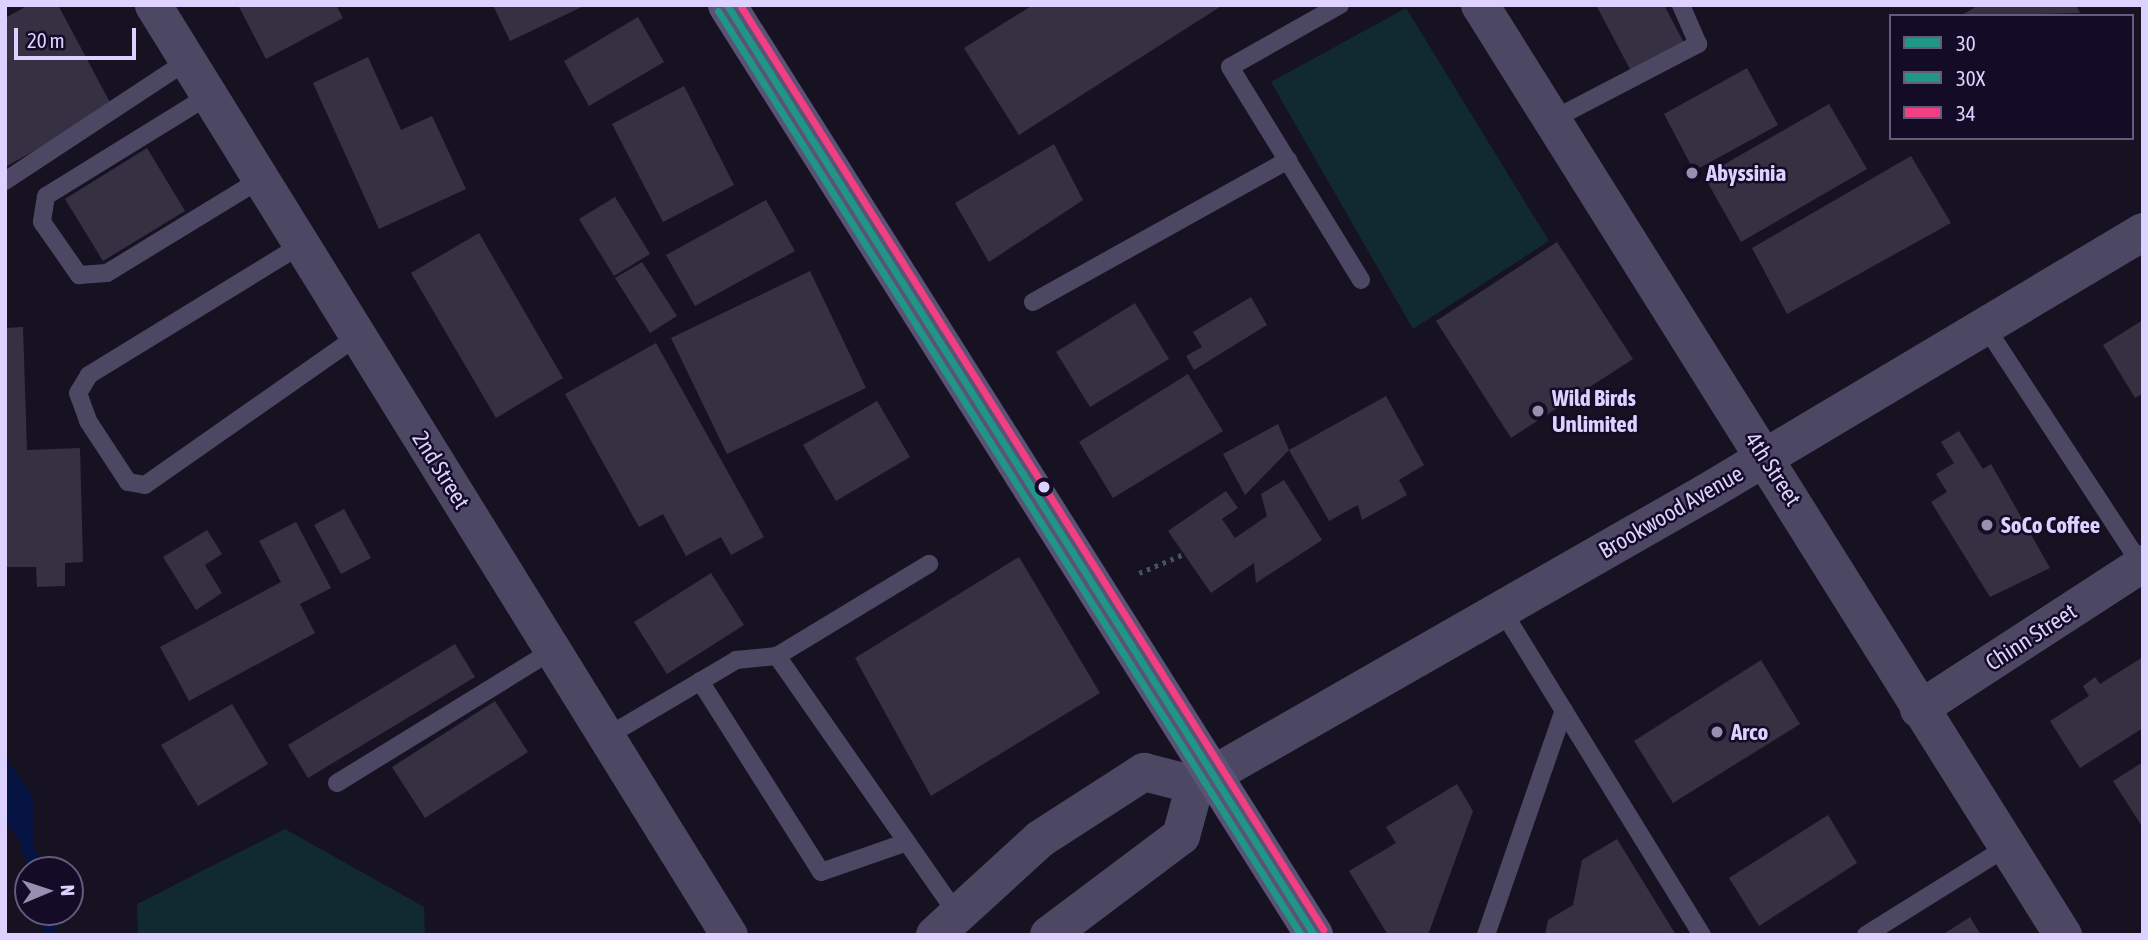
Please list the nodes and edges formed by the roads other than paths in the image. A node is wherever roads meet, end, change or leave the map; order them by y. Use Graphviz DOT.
graph roads {
  1 [pos="153,5"];
  2 [pos="727,5"];
  3 [pos="1340,5"];
  4 [pos="1480,5"];
  5 [pos="1681,5"];
  6 [pos="187,61"];
  7 [pos="208,96"];
  8 [pos="1552,120"];
  9 [pos="1288,160"];
  10 [pos="261,179"];
  11 [pos="5,181"];
  12 [pos="2143,232"];
  13 [pos="301,245"];
  14 [pos="1361,280"];
  15 [pos="1033,302"];
  16 [pos="1985,326"];
  17 [pos="358,336"];
  18 [pos="1765,458"];
  19 [pos="929,564"];
  20 [pos="2142,564"];
  21 [pos="1502,610"];
  22 [pos="553,650"];
  23 [pos="777,656"];
  24 [pos="700,681"];
  25 [pos="1918,709"];
  26 [pos="1564,710"];
  27 [pos="607,737"];
  28 [pos="1206,779"];
  29 [pos="337,783"];
  30 [pos="902,844"];
  31 [pos="2007,847"];
  32 [pos="945,924"];
  33 [pos="730,935"];
  34 [pos="1049,935"];
  35 [pos="1314,935"];
  36 [pos="1486,935"];
  37 [pos="1702,935"];
  38 [pos="1866,935"];
  39 [pos="2063,935"];
  1 -- 6 [label="street, 2nd Street"];
  2 -- 28 [label="main road"];
  3 -- 9 [label="lane"];
  4 -- 8 [label="street, 4th Street"];
  5 -- 8 [label="lane"];
  6 -- 7 [label="street, 2nd Street"];
  6 -- 11 [label="lane"];
  7 -- 10 [label="street, 2nd Street"];
  7 -- 10 [label="lane"];
  8 -- 18 [label="street, 4th Street"];
  9 -- 14 [label="lane"];
  9 -- 15 [label="lane"];
  10 -- 13 [label="street, 2nd Street"];
  12 -- 16 [label="street, Brookwood Avenue"];
  13 -- 17 [label="street, 2nd Street"];
  13 -- 17 [label="lane"];
  16 -- 18 [label="street, Brookwood Avenue"];
  16 -- 20 [label="lane"];
  17 -- 22 [label="street, 2nd Street"];
  18 -- 21 [label="street, Brookwood Avenue"];
  18 -- 25 [label="street, 4th Street"];
  19 -- 23 [label="lane"];
  20 -- 25 [label="street, Chinn Street"];
  21 -- 26 [label="lane"];
  21 -- 28 [label="street, Brookwood Avenue"];
  22 -- 27 [label="street, 2nd Street"];
  22 -- 29 [label="lane"];
  23 -- 24 [label="lane"];
  23 -- 30 [label="lane"];
  24 -- 27 [label="lane"];
  24 -- 30 [label="lane"];
  25 -- 31 [label="street, 4th Street"];
  26 -- 36 [label="lane"];
  26 -- 37 [label="lane"];
  27 -- 33 [label="street, 2nd Street"];
  28 -- 32 [label="street"];
  28 -- 34 [label="street"];
  28 -- 35 [label="main road"];
  30 -- 32 [label="lane"];
  31 -- 38 [label="lane"];
  31 -- 39 [label="street, 4th Street"];
}
